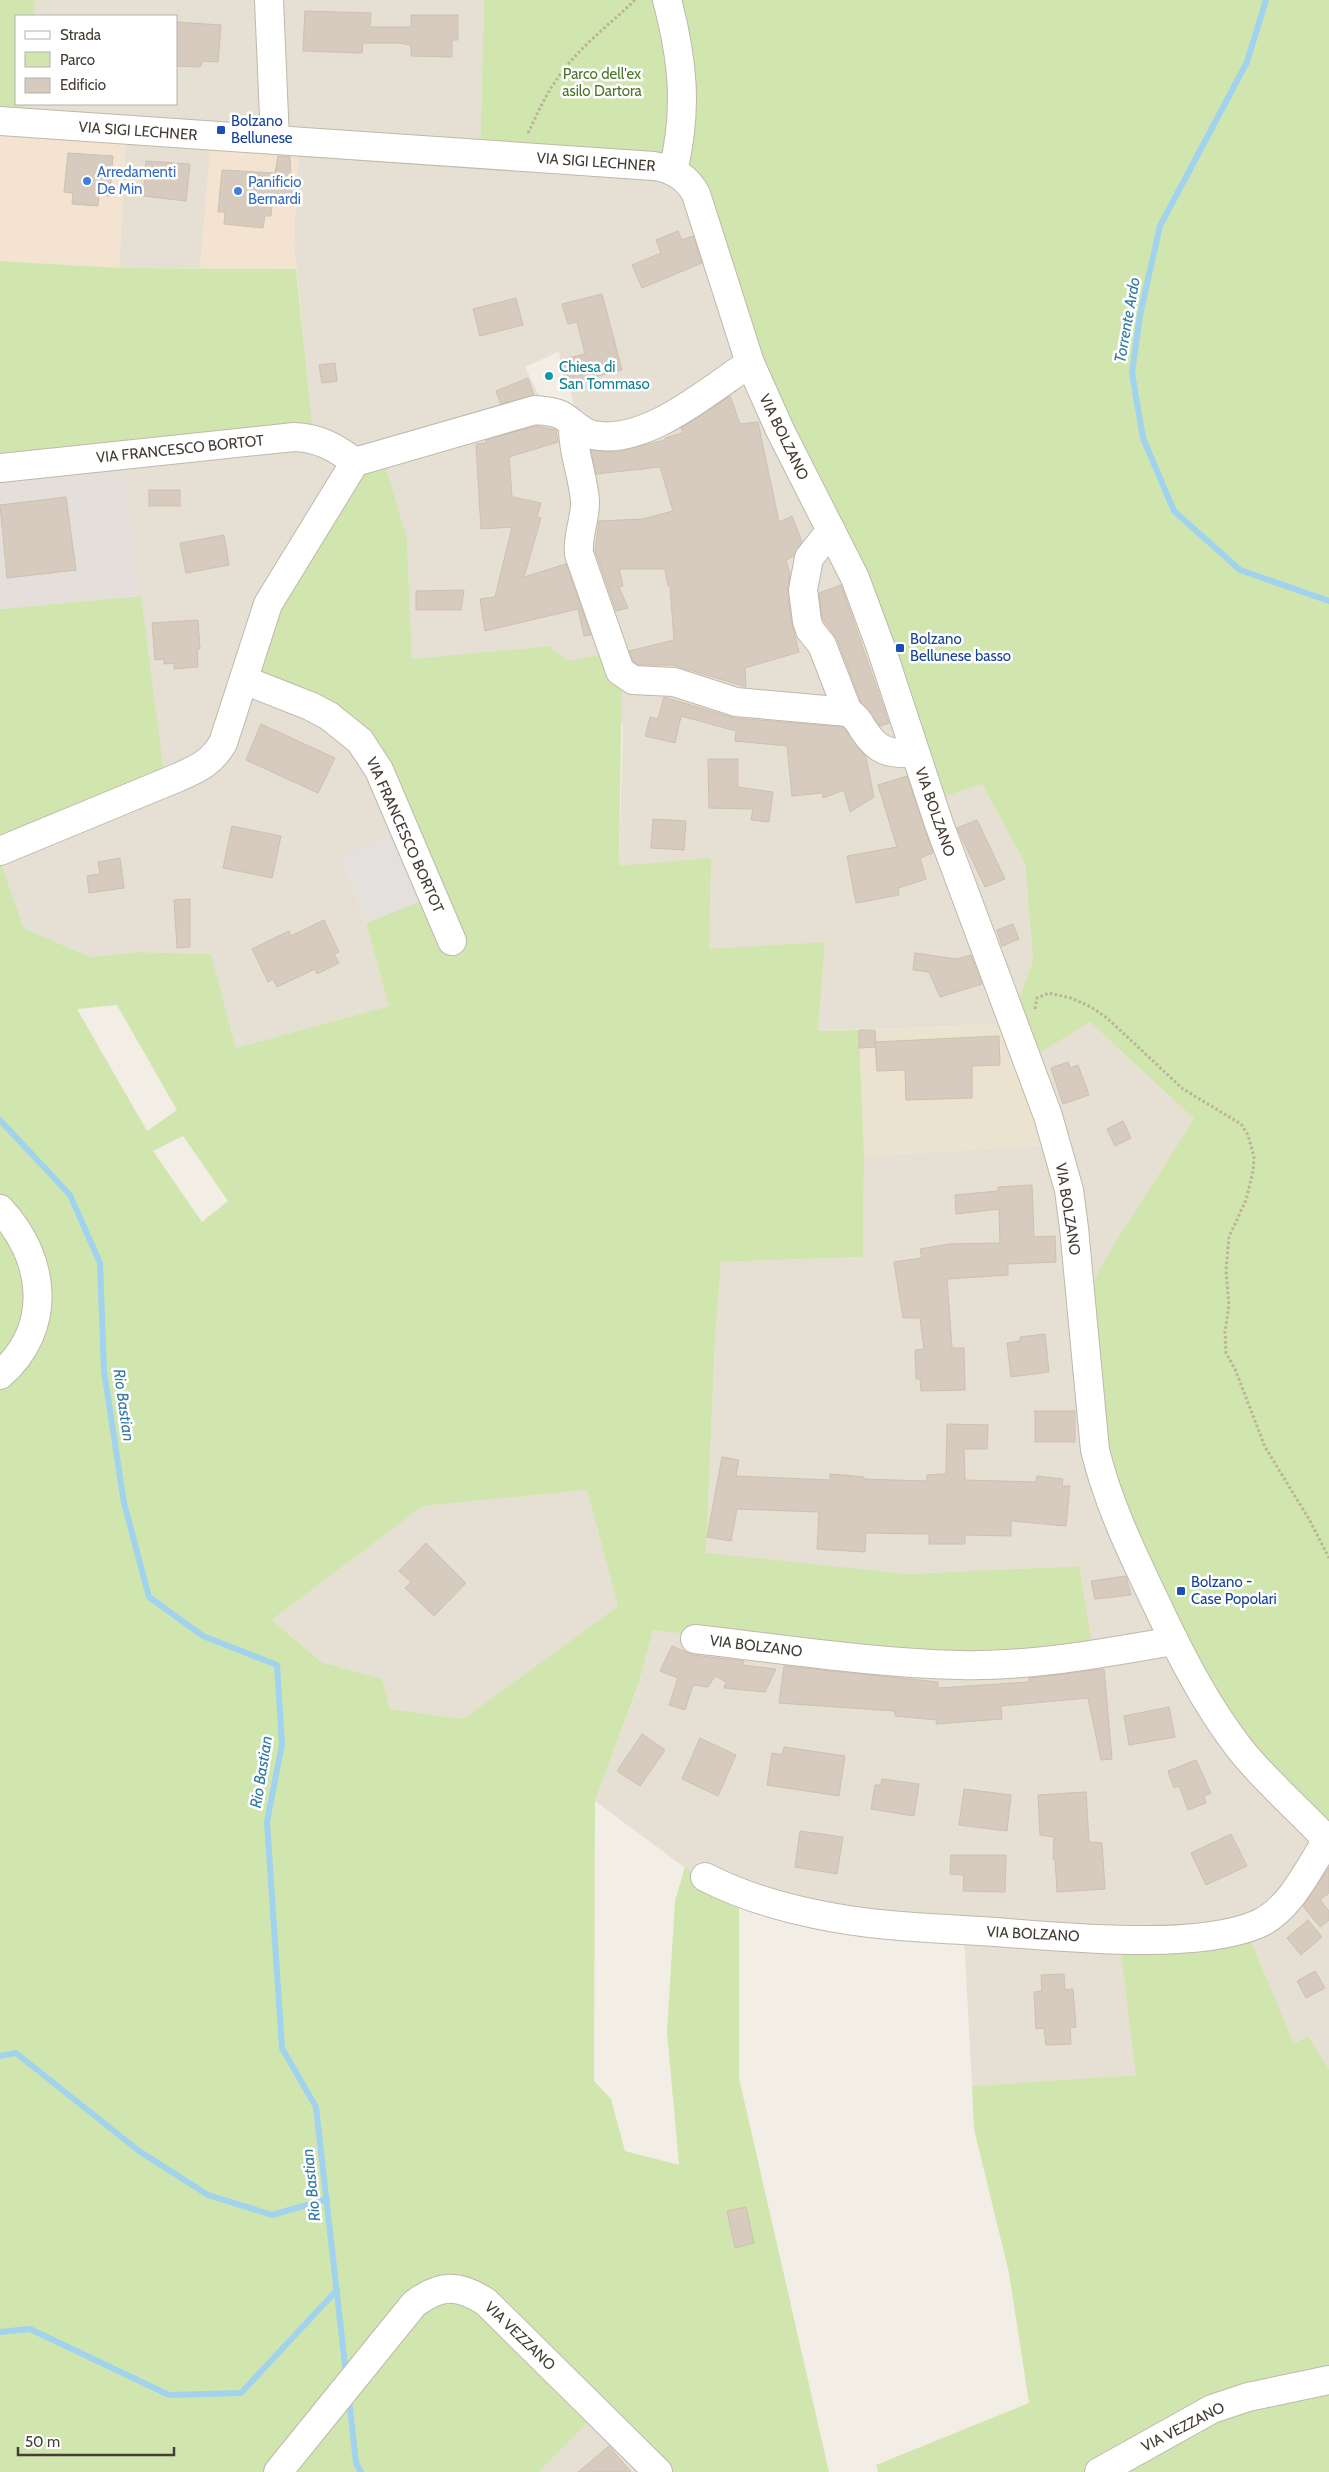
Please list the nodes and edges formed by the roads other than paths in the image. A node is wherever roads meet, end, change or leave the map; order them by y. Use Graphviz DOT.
graph roads {
  1 [pos="269,0"];
  2 [pos="668,0"];
  3 [pos="0,121"];
  4 [pos="275,140"];
  5 [pos="673,171"];
  6 [pos="750,363"];
  7 [pos="573,424"];
  8 [pos="355,462"];
  9 [pos="0,468"];
  10 [pos="831,530"];
  11 [pos="244,680"];
  12 [pos="848,712"];
  13 [pos="915,753"];
  14 [pos="0,851"];
  15 [pos="452,941"];
  16 [pos="0,1209"];
  17 [pos="0,1375"];
  18 [pos="695,1639"];
  19 [pos="1174,1641"];
  20 [pos="1328,1841"];
  21 [pos="705,1877"];
  22 [pos="1329,2380"];
  23 [pos="278,2472"];
  24 [pos="658,2472"];
  25 [pos="1099,2472"];
  1 -- 4 [label="street"];
  2 -- 5 [label="street"];
  3 -- 4 [label="street, VIA SIGI LECHNER"];
  4 -- 5 [label="street, VIA SIGI LECHNER"];
  5 -- 6 [label="street, VIA BOLZANO"];
  6 -- 7 [label="street"];
  6 -- 10 [label="street, VIA BOLZANO"];
  7 -- 8 [label="street"];
  7 -- 12 [label="street"];
  8 -- 9 [label="street, VIA FRANCESCO BORTOT"];
  8 -- 11 [label="street"];
  10 -- 12 [label="street"];
  10 -- 13 [label="street, VIA BOLZANO"];
  11 -- 14 [label="street"];
  11 -- 15 [label="street, VIA FRANCESCO BORTOT"];
  12 -- 13 [label="street"];
  13 -- 19 [label="street, VIA BOLZANO"];
  16 -- 17 [label="street"];
  18 -- 19 [label="street, VIA BOLZANO"];
  19 -- 20 [label="street, VIA BOLZANO"];
  20 -- 21 [label="street, VIA BOLZANO"];
  22 -- 25 [label="street, VIA VEZZANO"];
  23 -- 24 [label="street, VIA VEZZANO"];
}
